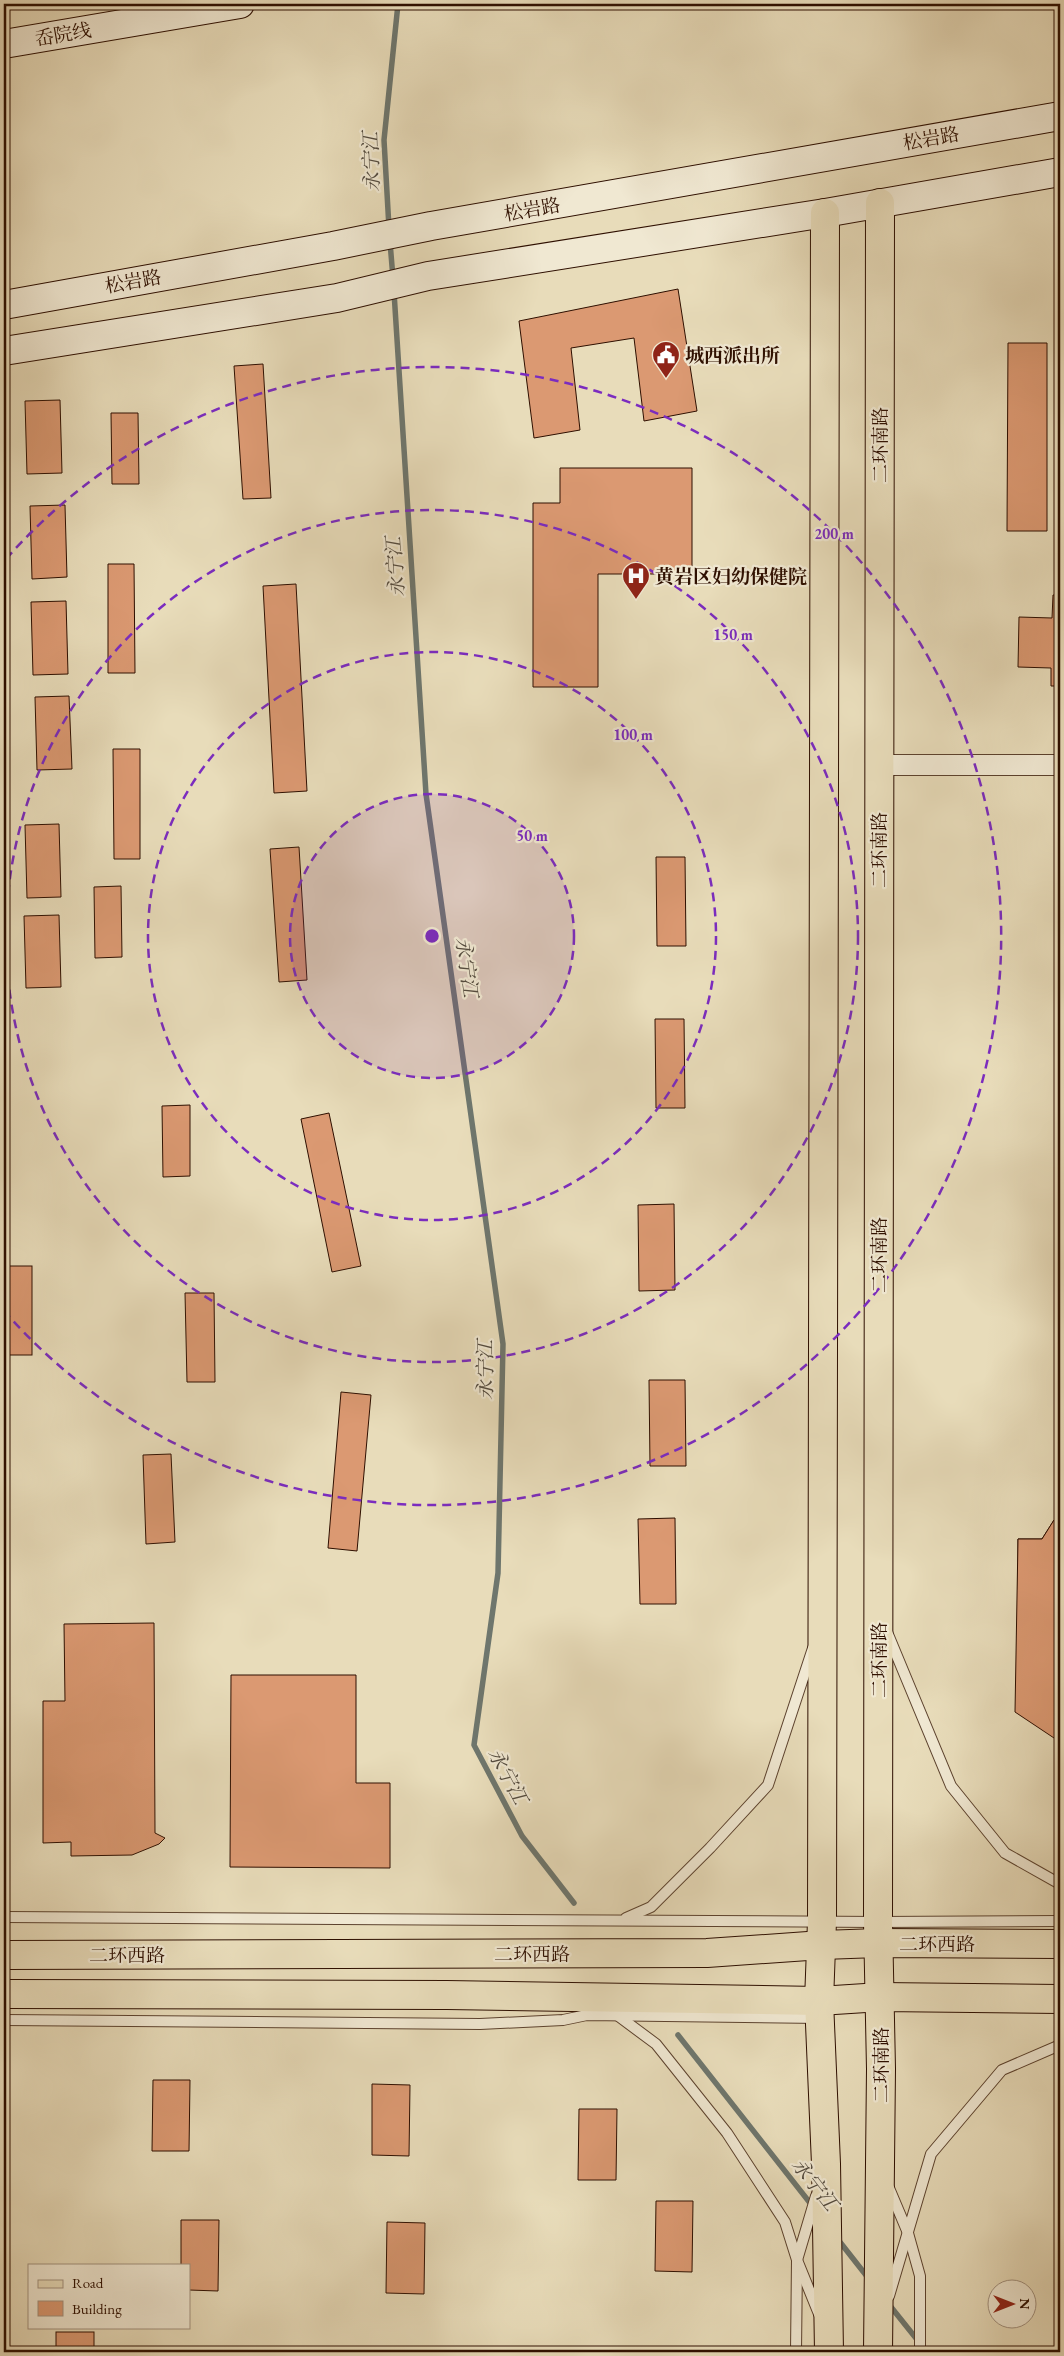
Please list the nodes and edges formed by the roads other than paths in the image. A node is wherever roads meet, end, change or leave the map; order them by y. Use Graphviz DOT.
graph roads {
  1 [pos="240,4"];
  2 [pos="4,44"];
  3 [pos="1060,116"];
  4 [pos="1060,172"];
  5 [pos="880,203"];
  6 [pos="825,213"];
  7 [pos="4,305"];
  8 [pos="4,351"];
  9 [pos="879,765"];
  10 [pos="1060,765"];
  11 [pos="879,1612"];
  12 [pos="822,1619"];
  13 [pos="1060,1884"];
  14 [pos="4,1917"];
  15 [pos="622,1920"];
  16 [pos="1060,1921"];
  17 [pos="822,1933"];
  18 [pos="878,1933"];
  19 [pos="1060,1944"];
  20 [pos="4,1955"];
  21 [pos="4,1994"];
  22 [pos="881,1997"];
  23 [pos="1060,1999"];
  24 [pos="820,2010"];
  25 [pos="617,2015"];
  26 [pos="4,2020"];
  27 [pos="1060,2046"];
  28 [pos="880,2166"];
  29 [pos="818,2207"];
  30 [pos="908,2233"];
  31 [pos="797,2260"];
  32 [pos="881,2312"];
  33 [pos="829,2345"];
  34 [pos="796,2352"];
  35 [pos="920,2352"];
  1 -- 2 [label="main road, 岙院线"];
  3 -- 7 [label="main road, 松岩路"];
  4 -- 5 [label="main road"];
  5 -- 6 [label="main road"];
  5 -- 9 [label="main road, 二环南路"];
  6 -- 8 [label="main road"];
  6 -- 12 [label="main road"];
  9 -- 10 [label="street"];
  9 -- 11 [label="main road, 二环南路"];
  11 -- 13 [label="lane"];
  11 -- 18 [label="main road, 二环南路"];
  12 -- 15 [label="lane"];
  12 -- 17 [label="main road"];
  14 -- 15 [label="lane"];
  15 -- 17 [label="lane"];
  16 -- 18 [label="lane"];
  17 -- 18 [label="main road, 二环西路"];
  17 -- 20 [label="main road, 二环西路"];
  17 -- 24 [label="main road"];
  18 -- 19 [label="main road, 二环西路"];
  18 -- 22 [label="main road, 二环南路"];
  21 -- 24 [label="main road, 二环西路"];
  22 -- 23 [label="main road, 二环西路"];
  22 -- 24 [label="main road, 二环西路"];
  22 -- 28 [label="main road, 二环南路"];
  24 -- 25 [label="lane"];
  24 -- 29 [label="main road"];
  25 -- 26 [label="lane"];
  25 -- 31 [label="lane"];
  27 -- 30 [label="lane"];
  28 -- 30 [label="lane"];
  28 -- 32 [label="main road, 二环南路"];
  29 -- 31 [label="lane"];
  29 -- 33 [label="main road"];
  30 -- 32 [label="lane"];
  30 -- 35 [label="lane"];
  31 -- 33 [label="lane"];
  31 -- 34 [label="lane"];
}
